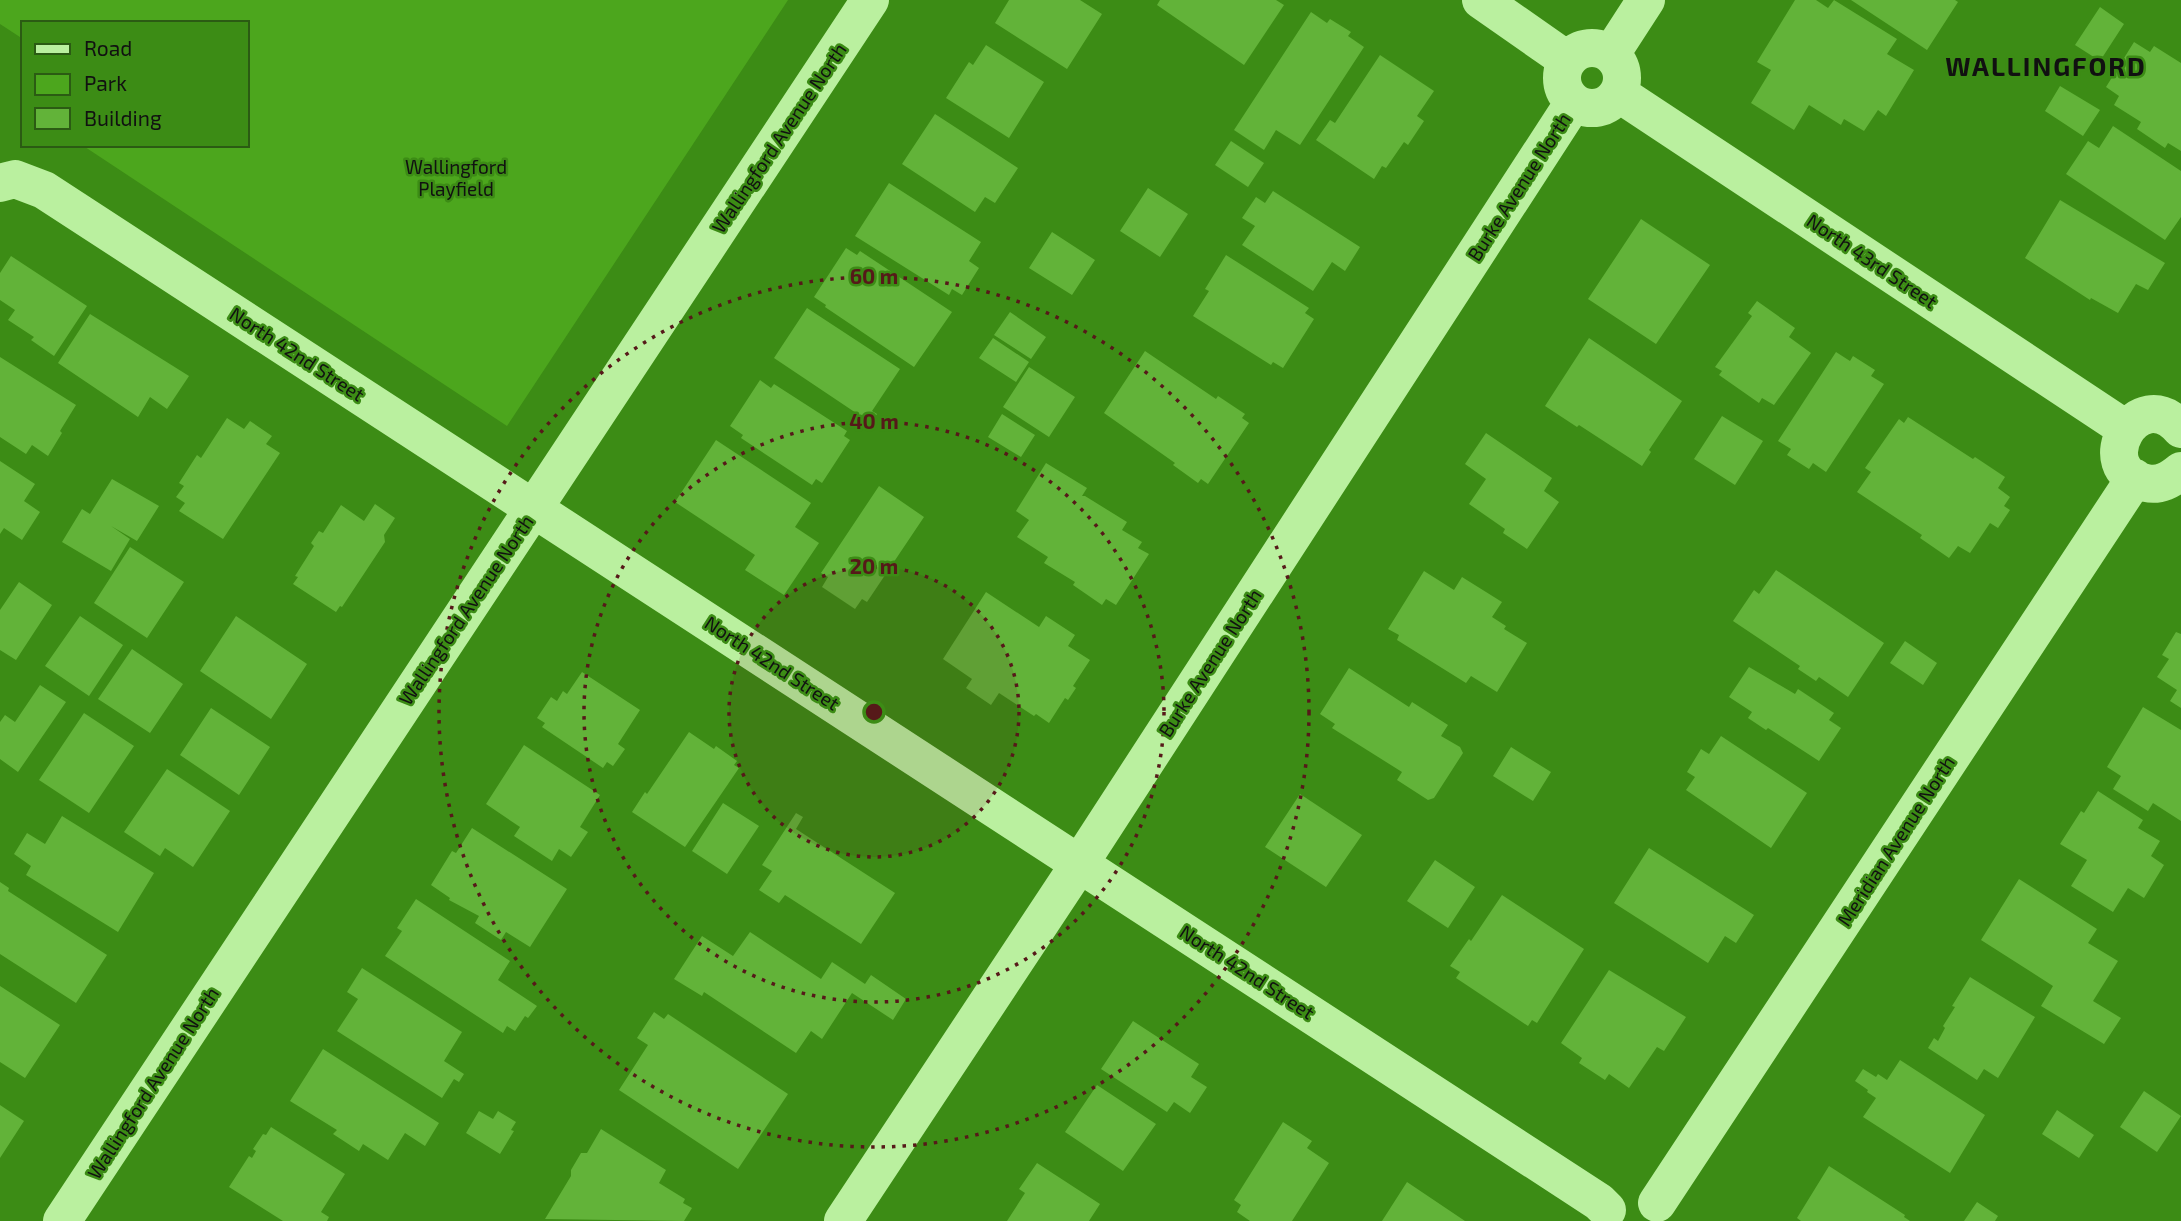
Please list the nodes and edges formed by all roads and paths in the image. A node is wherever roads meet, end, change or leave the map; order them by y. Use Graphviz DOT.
graph roads {
  1 [pos="870,0"];
  2 [pos="1481,0"];
  3 [pos="1646,0"];
  4 [pos="1611,54"];
  5 [pos="1567,60"];
  6 [pos="1619,93"];
  7 [pos="1574,102"];
  8 [pos="0,183"];
  9 [pos="2179,420"];
  10 [pos="2126,429"];
  11 [pos="2181,471"];
  12 [pos="2135,478"];
  13 [pos="534,508"];
  14 [pos="1080,863"];
  15 [pos="1663,1212"];
  16 [pos="1605,1216"];
  17 [pos="62,1221"];
  18 [pos="843,1221"];
  1 -- 13 [label="street, Wallingford Avenue North"];
  2 -- 5 [label="street"];
  3 -- 4 [label="street"];
  4 -- 5 [label="street"];
  4 -- 6 [label="street"];
  5 -- 7 [label="street"];
  6 -- 7 [label="street"];
  6 -- 10 [label="street, North 43rd Street"];
  7 -- 14 [label="street, Burke Avenue North"];
  8 -- 13 [label="street, North 42nd Street"];
  9 -- 10 [label="street"];
  10 -- 12 [label="street"];
  11 -- 12 [label="street"];
  12 -- 15 [label="street, Meridian Avenue North"];
  13 -- 14 [label="street, North 42nd Street"];
  13 -- 17 [label="street, Wallingford Avenue North"];
  14 -- 16 [label="street, North 42nd Street"];
  14 -- 18 [label="street, Burke Avenue North"];
  15 -- 16 [label="street"];
}
